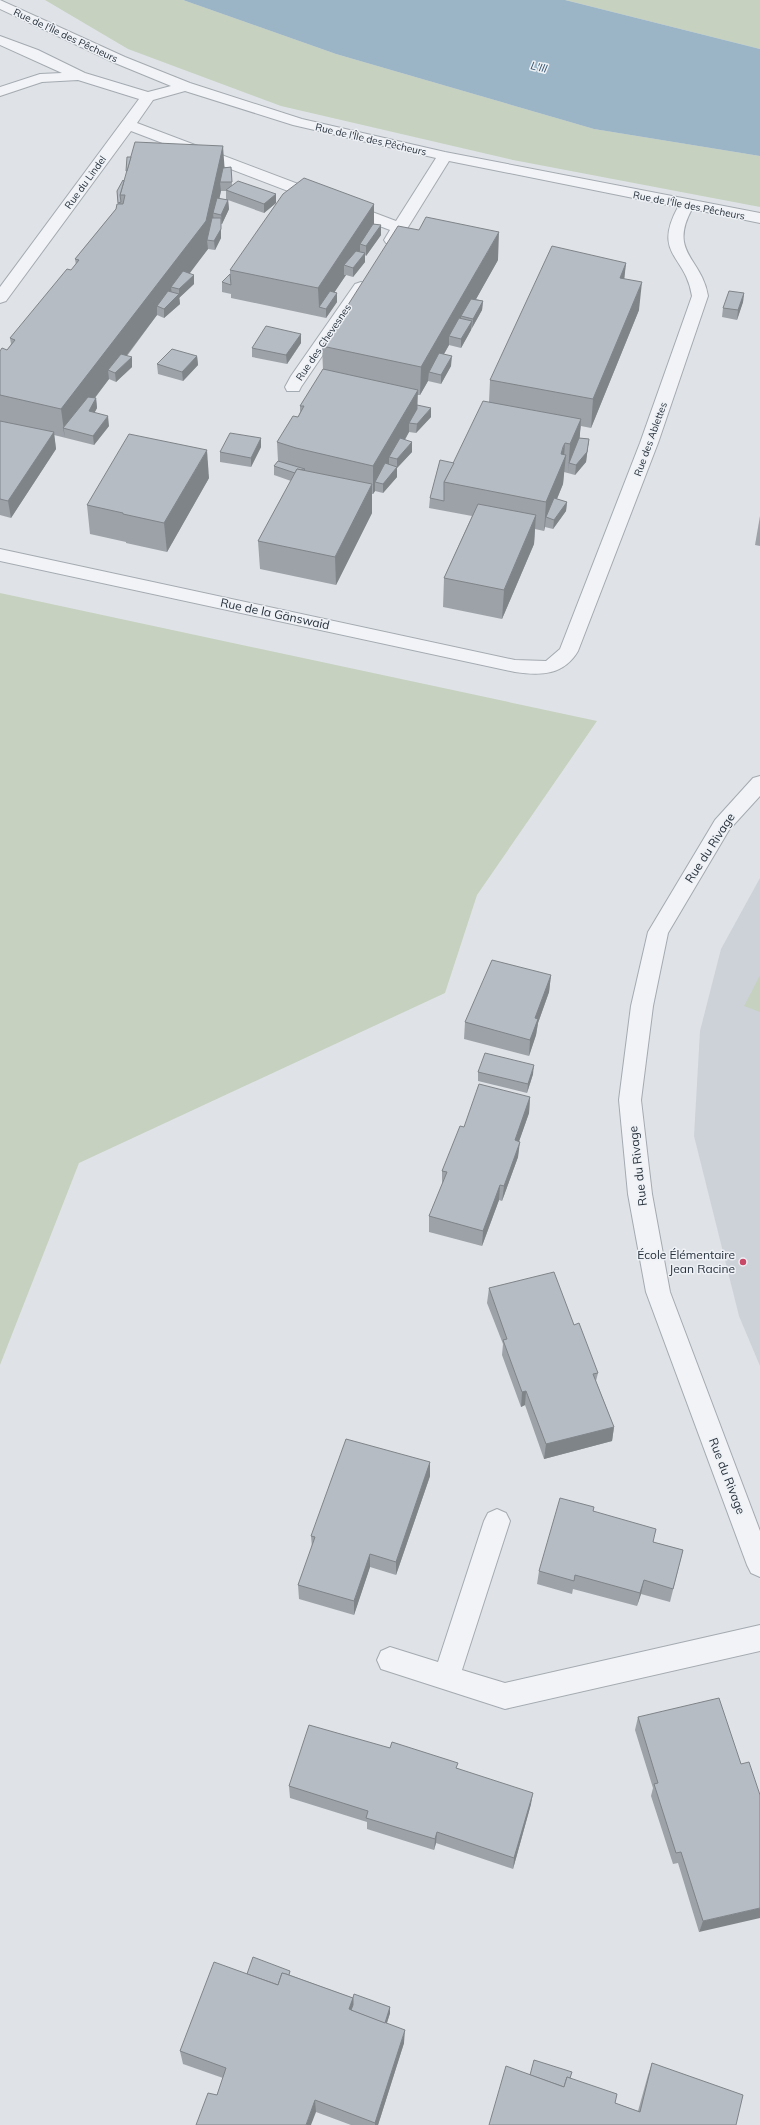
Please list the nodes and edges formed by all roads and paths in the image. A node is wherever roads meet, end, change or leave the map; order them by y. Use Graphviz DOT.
graph roads {
  1 [pos="0,4"];
  2 [pos="0,40"];
  3 [pos="80,76"];
  4 [pos="185,86"];
  5 [pos="0,92"];
  6 [pos="148,97"];
  7 [pos="127,124"];
  8 [pos="444,156"];
  9 [pos="687,205"];
  10 [pos="760,218"];
  11 [pos="399,228"];
  12 [pos="383,255"];
  13 [pos="370,275"];
  14 [pos="0,298"];
  15 [pos="293,387"];
  16 [pos="0,555"];
  17 [pos="551,667"];
  18 [pos="760,783"];
  19 [pos="497,1521"];
  20 [pos="760,1565"];
  21 [pos="760,1638"];
  22 [pos="390,1660"];
  23 [pos="446,1678"];
  1 -- 4 [label="street, Rue de l'Île des Pêcheurs"];
  2 -- 3 [label="street"];
  3 -- 5 [label="street"];
  3 -- 6 [label="street"];
  4 -- 6 [label="street"];
  4 -- 8 [label="street, Rue de l'Île des Pêcheurs"];
  6 -- 7 [label="street, Rue du Lindel"];
  7 -- 11 [label="street"];
  7 -- 14 [label="street, Rue du Lindel"];
  8 -- 9 [label="street, Rue de l'Île des Pêcheurs"];
  8 -- 11 [label="street"];
  9 -- 10 [label="street, Rue de l'Île des Pêcheurs"];
  9 -- 17 [label="street, Rue des Ablettes"];
  11 -- 12 [label="street"];
  13 -- 15 [label="street, Rue des Chevesnes"];
  16 -- 17 [label="street, Rue de la Gänswaid"];
  18 -- 20 [label="street, Rue du Rivage"];
  19 -- 23 [label="street"];
  21 -- 23 [label="street"];
  22 -- 23 [label="street"];
}
